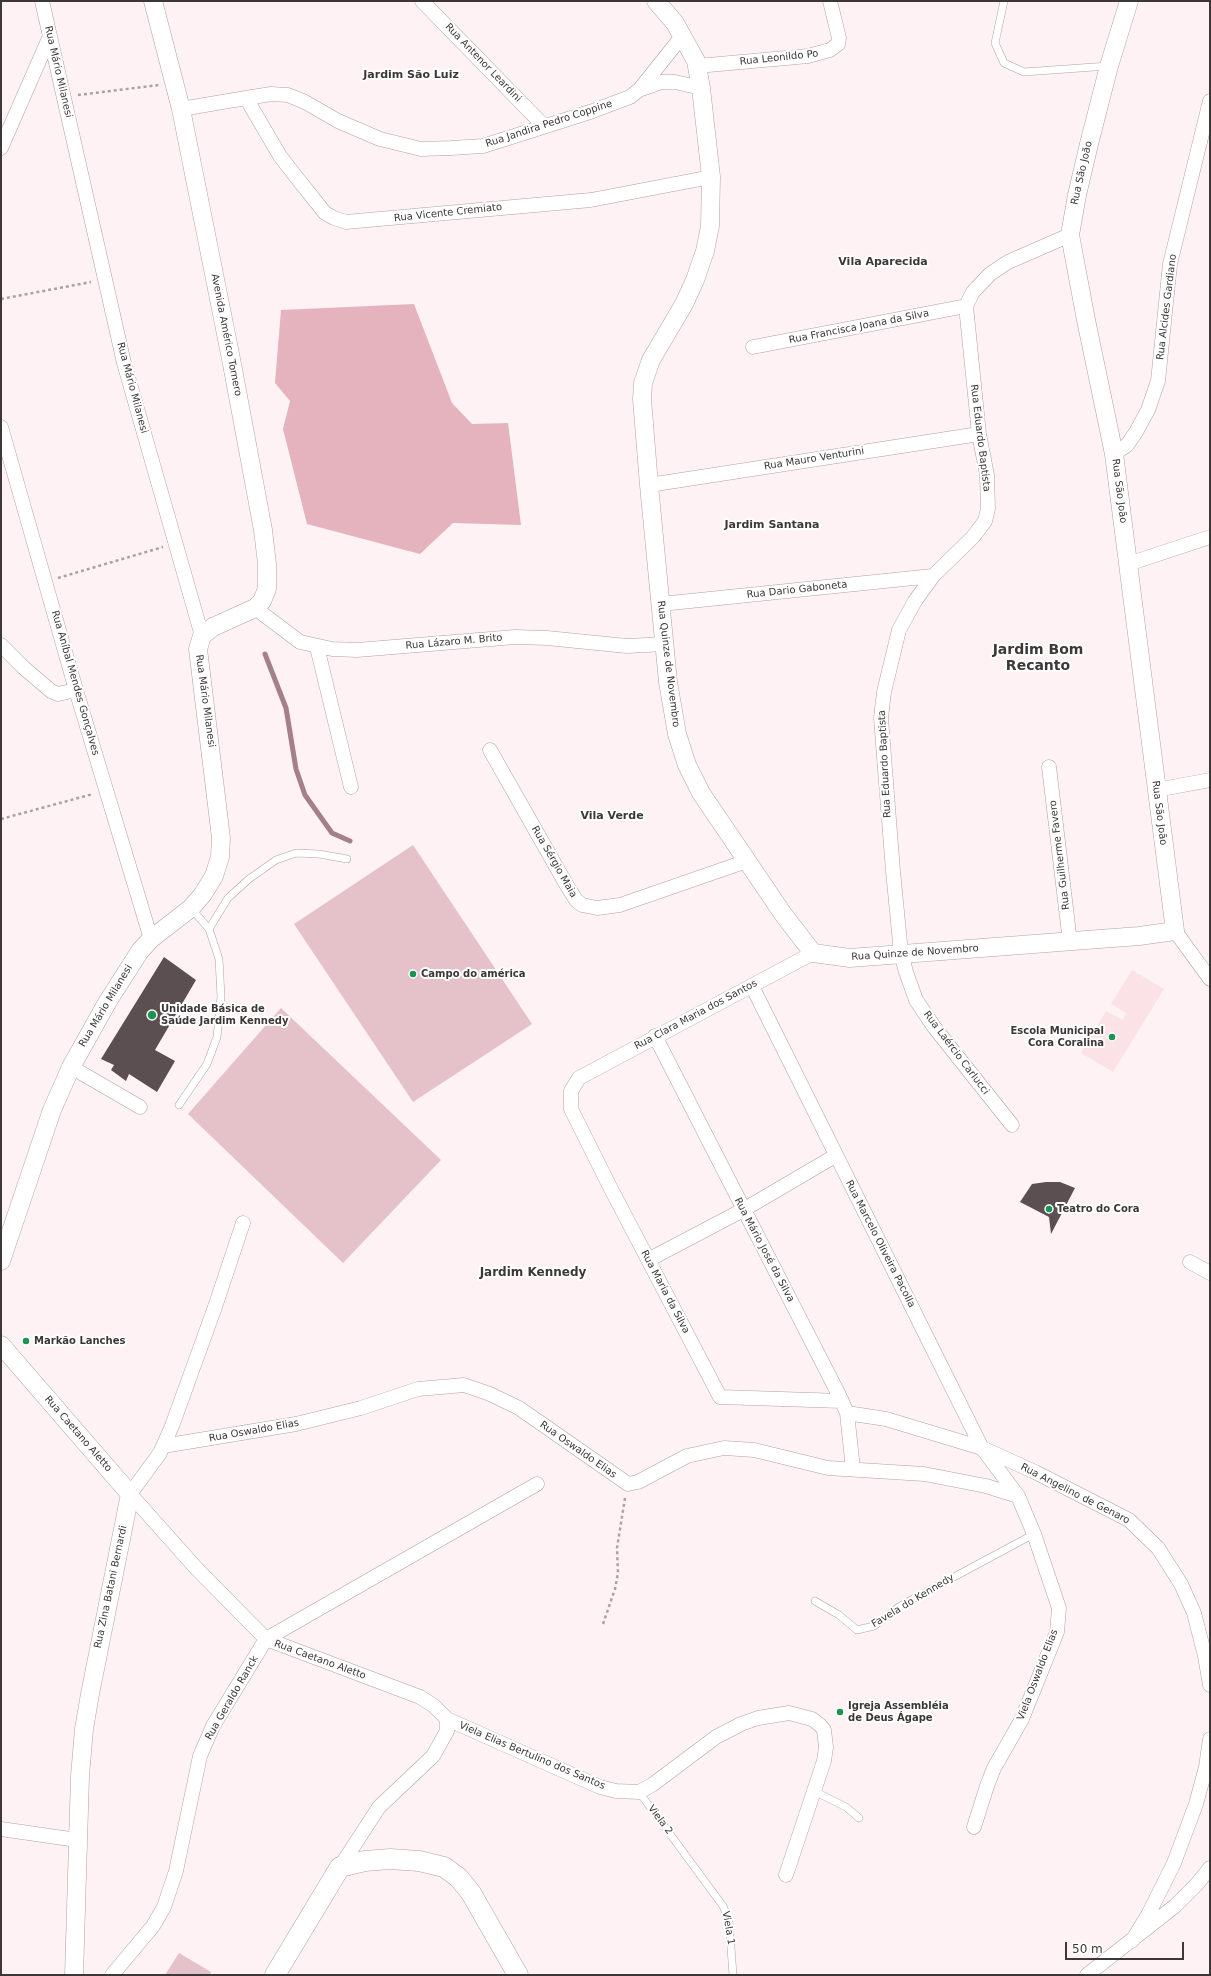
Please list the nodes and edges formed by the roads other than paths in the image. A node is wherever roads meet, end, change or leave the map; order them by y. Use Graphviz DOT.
graph roads {
  1 [pos="42,1"];
  2 [pos="154,1"];
  3 [pos="422,1"];
  4 [pos="656,1"];
  5 [pos="830,1"];
  6 [pos="1004,1"];
  7 [pos="1129,1"];
  8 [pos="682,35"];
  9 [pos="50,36"];
  10 [pos="697,66"];
  11 [pos="1109,66"];
  12 [pos="701,88"];
  13 [pos="639,90"];
  14 [pos="246,98"];
  15 [pos="1210,101"];
  16 [pos="181,109"];
  17 [pos="544,126"];
  18 [pos="1,148"];
  19 [pos="711,177"];
  20 [pos="1070,235"];
  21 [pos="966,306"];
  22 [pos="753,347"];
  23 [pos="1,427"];
  24 [pos="979,434"];
  25 [pos="1114,454"];
  26 [pos="649,485"];
  27 [pos="1210,537"];
  28 [pos="1128,564"];
  29 [pos="933,576"];
  30 [pos="661,604"];
  31 [pos="255,608"];
  32 [pos="202,636"];
  33 [pos="665,644"];
  34 [pos="1,645"];
  35 [pos="317,647"];
  36 [pos="76,690"];
  37 [pos="490,750"];
  38 [pos="1049,767"];
  39 [pos="1210,780"];
  40 [pos="351,787"];
  41 [pos="1156,790"];
  42 [pos="347,859"];
  43 [pos="746,861"];
  44 [pos="191,908"];
  45 [pos="209,929"];
  46 [pos="1175,931"];
  47 [pos="151,939"];
  48 [pos="1070,942"];
  49 [pos="813,953"];
  50 [pos="900,953"];
  51 [pos="1210,979"];
  52 [pos="752,986"];
  53 [pos="655,1036"];
  54 [pos="71,1067"];
  55 [pos="580,1078"];
  56 [pos="179,1105"];
  57 [pos="140,1106"];
  58 [pos="1012,1125"];
  59 [pos="835,1156"];
  60 [pos="743,1210"];
  61 [pos="243,1223"];
  62 [pos="648,1260"];
  63 [pos="1,1261"];
  64 [pos="1190,1262"];
  65 [pos="1210,1272"];
  66 [pos="1,1344"];
  67 [pos="844,1407"];
  68 [pos="163,1446"];
  69 [pos="982,1448"];
  70 [pos="853,1469"];
  71 [pos="537,1484"];
  72 [pos="130,1494"];
  73 [pos="1018,1496"];
  74 [pos="1034,1534"];
  75 [pos="815,1601"];
  76 [pos="266,1639"];
  77 [pos="1210,1685"];
  78 [pos="447,1720"];
  79 [pos="1210,1739"];
  80 [pos="814,1791"];
  81 [pos="639,1792"];
  82 [pos="859,1818"];
  83 [pos="974,1827"];
  84 [pos="1,1829"];
  85 [pos="77,1840"];
  86 [pos="681,1848"];
  87 [pos="340,1867"];
  88 [pos="1210,1868"];
  89 [pos="786,1874"];
  90 [pos="1132,1941"];
  91 [pos="74,1975"];
  92 [pos="112,1975"];
  93 [pos="275,1975"];
  94 [pos="518,1975"];
  95 [pos="733,1975"];
  96 [pos="1087,1975"];
  1 -- 9 [label="street, Rua Mário Milanesi"];
  2 -- 16 [label="street, Avenida Américo Tornero"];
  3 -- 17 [label="street, Rua Antenor Leardini"];
  4 -- 8 [label="street, Rua Quinze de Novembro"];
  5 -- 10 [label="street, Rua Leonildo Po"];
  6 -- 11 [label="lane"];
  7 -- 11 [label="street, Rua São João"];
  8 -- 10 [label="street, Rua Quinze de Novembro"];
  8 -- 13 [label="street, Rua Jandira Pedro Coppine"];
  9 -- 18 [label="street"];
  9 -- 32 [label="street, Rua Mário Milanesi"];
  10 -- 12 [label="street, Rua Quinze de Novembro"];
  11 -- 20 [label="street, Rua São João"];
  12 -- 13 [label="street, Rua Jandira Pedro Coppine"];
  12 -- 19 [label="street, Rua Quinze de Novembro"];
  13 -- 17 [label="street, Rua Jandira Pedro Coppine"];
  14 -- 16 [label="street, Rua Jandira Pedro Coppine"];
  14 -- 17 [label="street, Rua Jandira Pedro Coppine"];
  14 -- 19 [label="street, Rua Vicente Cremiato"];
  15 -- 25 [label="street, Rua Alcides Gardiano"];
  16 -- 31 [label="street, Avenida Américo Tornero"];
  19 -- 26 [label="street, Rua Quinze de Novembro"];
  20 -- 21 [label="street"];
  20 -- 25 [label="street, Rua São João"];
  21 -- 22 [label="street, Rua Francisca Joana da Silva"];
  21 -- 24 [label="street, Rua Eduardo Baptista"];
  23 -- 36 [label="street, Rua Aníbal Mendes Gonçalves"];
  24 -- 26 [label="street, Rua Mauro Venturini"];
  24 -- 29 [label="street, Rua Eduardo Baptista"];
  25 -- 28 [label="street, Rua São João"];
  26 -- 30 [label="street, Rua Quinze de Novembro"];
  27 -- 28 [label="street"];
  28 -- 41 [label="street, Rua São João"];
  29 -- 30 [label="street, Rua Dario Gaboneta"];
  29 -- 50 [label="street, Rua Eduardo Baptista"];
  30 -- 33 [label="street, Rua Quinze de Novembro"];
  31 -- 32 [label="street"];
  31 -- 35 [label="street, Rua Lázaro M. Brito"];
  32 -- 44 [label="street, Rua Mário Milanesi"];
  33 -- 35 [label="street, Rua Lázaro M. Brito"];
  33 -- 43 [label="street, Rua Quinze de Novembro"];
  34 -- 36 [label="street"];
  35 -- 40 [label="street"];
  36 -- 47 [label="street, Rua Aníbal Mendes Gonçalves"];
  37 -- 43 [label="street, Rua Sérgio Maia"];
  38 -- 48 [label="street, Rua Guilherme Favero"];
  39 -- 41 [label="street"];
  41 -- 46 [label="street, Rua São João"];
  42 -- 45 [label="lane"];
  43 -- 49 [label="street, Rua Quinze de Novembro"];
  44 -- 45 [label="lane"];
  44 -- 47 [label="street, Rua Mário Milanesi"];
  45 -- 56 [label="lane"];
  46 -- 48 [label="street, Rua Quinze de Novembro"];
  46 -- 51 [label="street, Rua São João"];
  47 -- 54 [label="street, Rua Mário Milanesi"];
  48 -- 50 [label="street, Rua Quinze de Novembro"];
  49 -- 50 [label="street, Rua Quinze de Novembro"];
  49 -- 52 [label="street, Rua Clara Maria dos Santos"];
  50 -- 58 [label="street, Rua Laércio Carlucci"];
  52 -- 53 [label="street, Rua Clara Maria dos Santos"];
  52 -- 59 [label="street, Rua Marcelo Oliveira Pacolla"];
  53 -- 55 [label="street, Rua Clara Maria dos Santos"];
  53 -- 60 [label="street, Rua Mário José da Silva"];
  54 -- 57 [label="street"];
  54 -- 63 [label="street, Rua Mário Milanesi"];
  55 -- 62 [label="street, Rua Maria da Silva"];
  59 -- 60 [label="street"];
  59 -- 69 [label="street, Rua Marcelo Oliveira Pacolla"];
  60 -- 62 [label="street"];
  60 -- 67 [label="street, Rua Mário José da Silva"];
  61 -- 68 [label="street, Rua Zina Batani Bernardi"];
  62 -- 67 [label="street, Rua Maria da Silva"];
  64 -- 65 [label="street"];
  66 -- 72 [label="street, Rua Caetano Aletto"];
  67 -- 69 [label="street, Rua Maria da Silva"];
  67 -- 70 [label="street, Rua Mário José da Silva"];
  68 -- 70 [label="street, Rua Oswaldo Elias"];
  68 -- 72 [label="street, Rua Zina Batani Bernardi"];
  69 -- 73 [label="street, Rua Marcelo Oliveira Pacolla"];
  69 -- 77 [label="street, Rua Angelino de Genaro"];
  70 -- 73 [label="street, Rua Oswaldo Elias"];
  71 -- 76 [label="street, Rua Geraldo Ranck"];
  72 -- 76 [label="street, Rua Caetano Aletto"];
  72 -- 85 [label="street, Rua Zina Batani Bernardi"];
  73 -- 74 [label="street, Viela Oswaldo Elias"];
  74 -- 75 [label="lane, Favela do Kennedy"];
  74 -- 83 [label="street, Viela Oswaldo Elias"];
  76 -- 78 [label="street, Rua Caetano Aletto"];
  76 -- 92 [label="street, Rua Geraldo Ranck"];
  78 -- 81 [label="street, Viela Elias Bertulino dos Santos"];
  78 -- 87 [label="street"];
  79 -- 90 [label="street"];
  80 -- 81 [label="street"];
  80 -- 82 [label="lane"];
  80 -- 89 [label="street"];
  81 -- 86 [label="lane, Viela 2"];
  84 -- 85 [label="street"];
  85 -- 91 [label="street, Rua Zina Batani Bernardi"];
  86 -- 95 [label="lane, Viela 1"];
  87 -- 93 [label="main road"];
  87 -- 94 [label="main road"];
  88 -- 90 [label="street"];
  90 -- 96 [label="street"];
}
